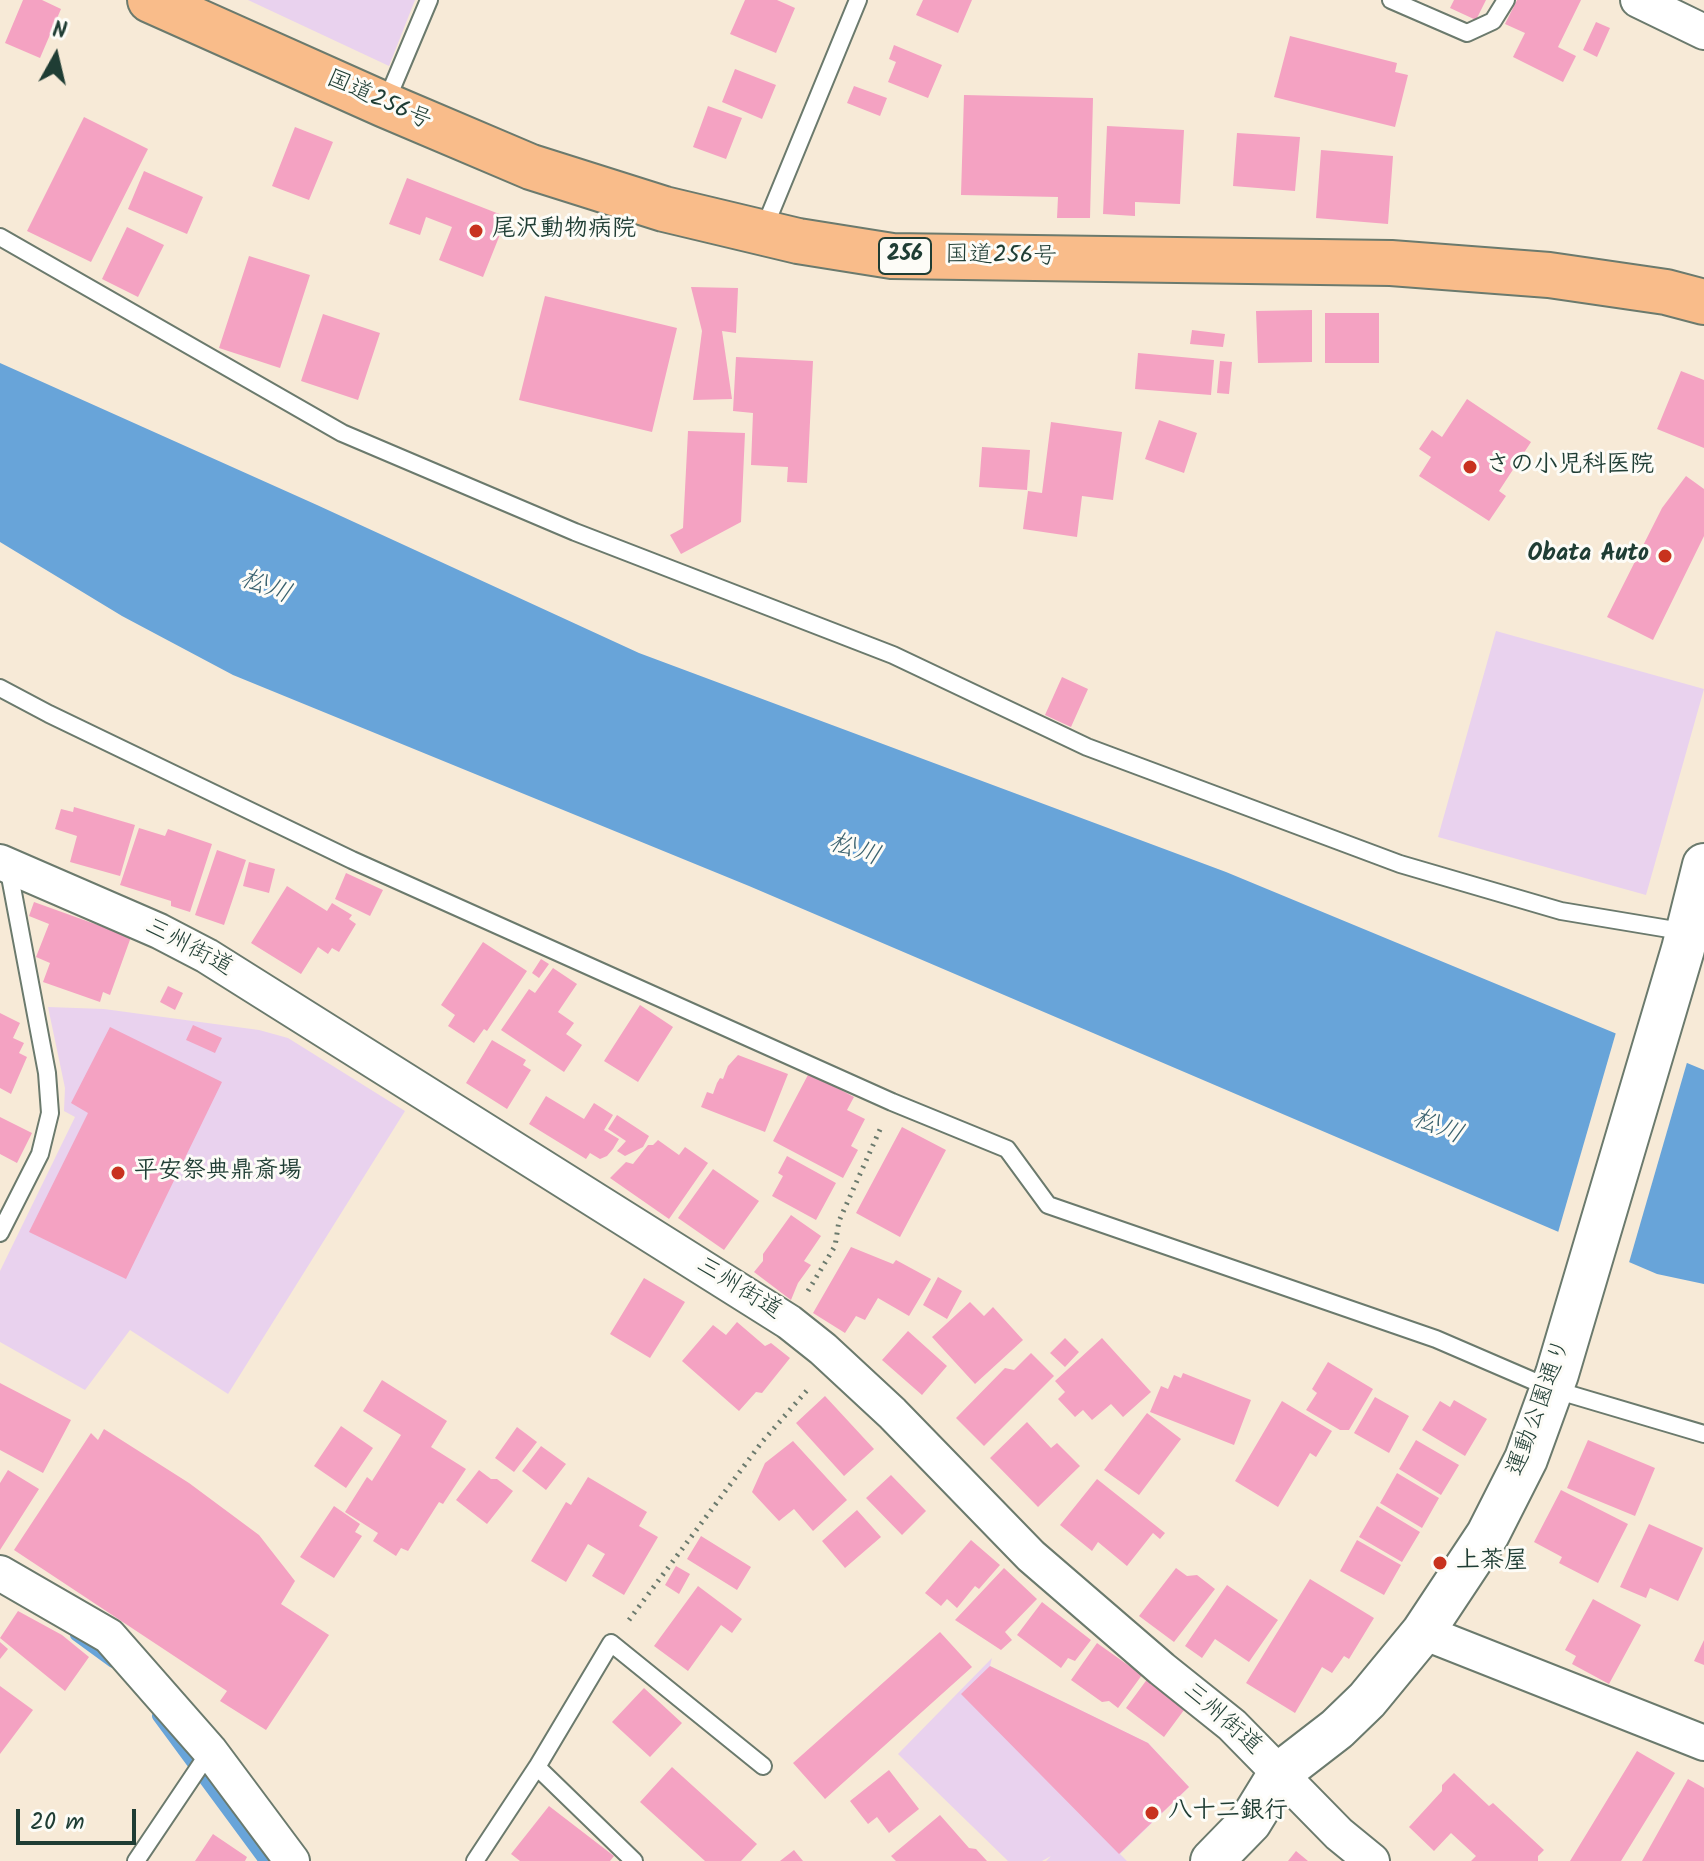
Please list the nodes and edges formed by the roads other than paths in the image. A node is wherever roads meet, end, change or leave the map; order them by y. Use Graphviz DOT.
graph roads {
  1 [pos="150,0"];
  2 [pos="429,0"];
  3 [pos="858,0"];
  4 [pos="1391,0"];
  5 [pos="1506,0"];
  6 [pos="1638,0"];
  7 [pos="1704,32"];
  8 [pos="385,105"];
  9 [pos="762,232"];
  10 [pos="0,237"];
  11 [pos="1704,302"];
  12 [pos="0,688"];
  13 [pos="4,863"];
  14 [pos="1704,865"];
  15 [pos="1691,939"];
  16 [pos="0,1233"];
  17 [pos="1555,1382"];
  18 [pos="1704,1434"];
  19 [pos="0,1573"];
  20 [pos="1423,1632"];
  21 [pos="1704,1743"];
  22 [pos="209,1752"];
  23 [pos="763,1766"];
  24 [pos="537,1767"];
  25 [pos="1280,1773"];
  26 [pos="136,1861"];
  27 [pos="292,1861"];
  28 [pos="475,1861"];
  29 [pos="634,1861"];
  30 [pos="1212,1861"];
  31 [pos="1372,1861"];
  1 -- 8 [label="highway, 国道256号 / 256"];
  2 -- 8 [label="lane"];
  3 -- 9 [label="lane"];
  4 -- 5 [label="lane"];
  6 -- 7 [label="street"];
  8 -- 9 [label="highway, 国道256号 / 256"];
  9 -- 11 [label="highway, 国道256号 / 256"];
  10 -- 15 [label="lane"];
  12 -- 17 [label="lane"];
  13 -- 16 [label="lane"];
  13 -- 25 [label="street, 三州街道"];
  14 -- 15 [label="street, 運動公園通り"];
  15 -- 17 [label="street, 運動公園通り"];
  17 -- 18 [label="lane"];
  17 -- 20 [label="street, 運動公園通り"];
  19 -- 22 [label="street"];
  20 -- 21 [label="street"];
  20 -- 25 [label="street, 運動公園通り"];
  22 -- 26 [label="lane"];
  22 -- 27 [label="street"];
  23 -- 24 [label="lane"];
  24 -- 28 [label="lane"];
  24 -- 29 [label="lane"];
  25 -- 30 [label="street, 運動公園通り"];
  25 -- 31 [label="street, 三州街道"];
}
